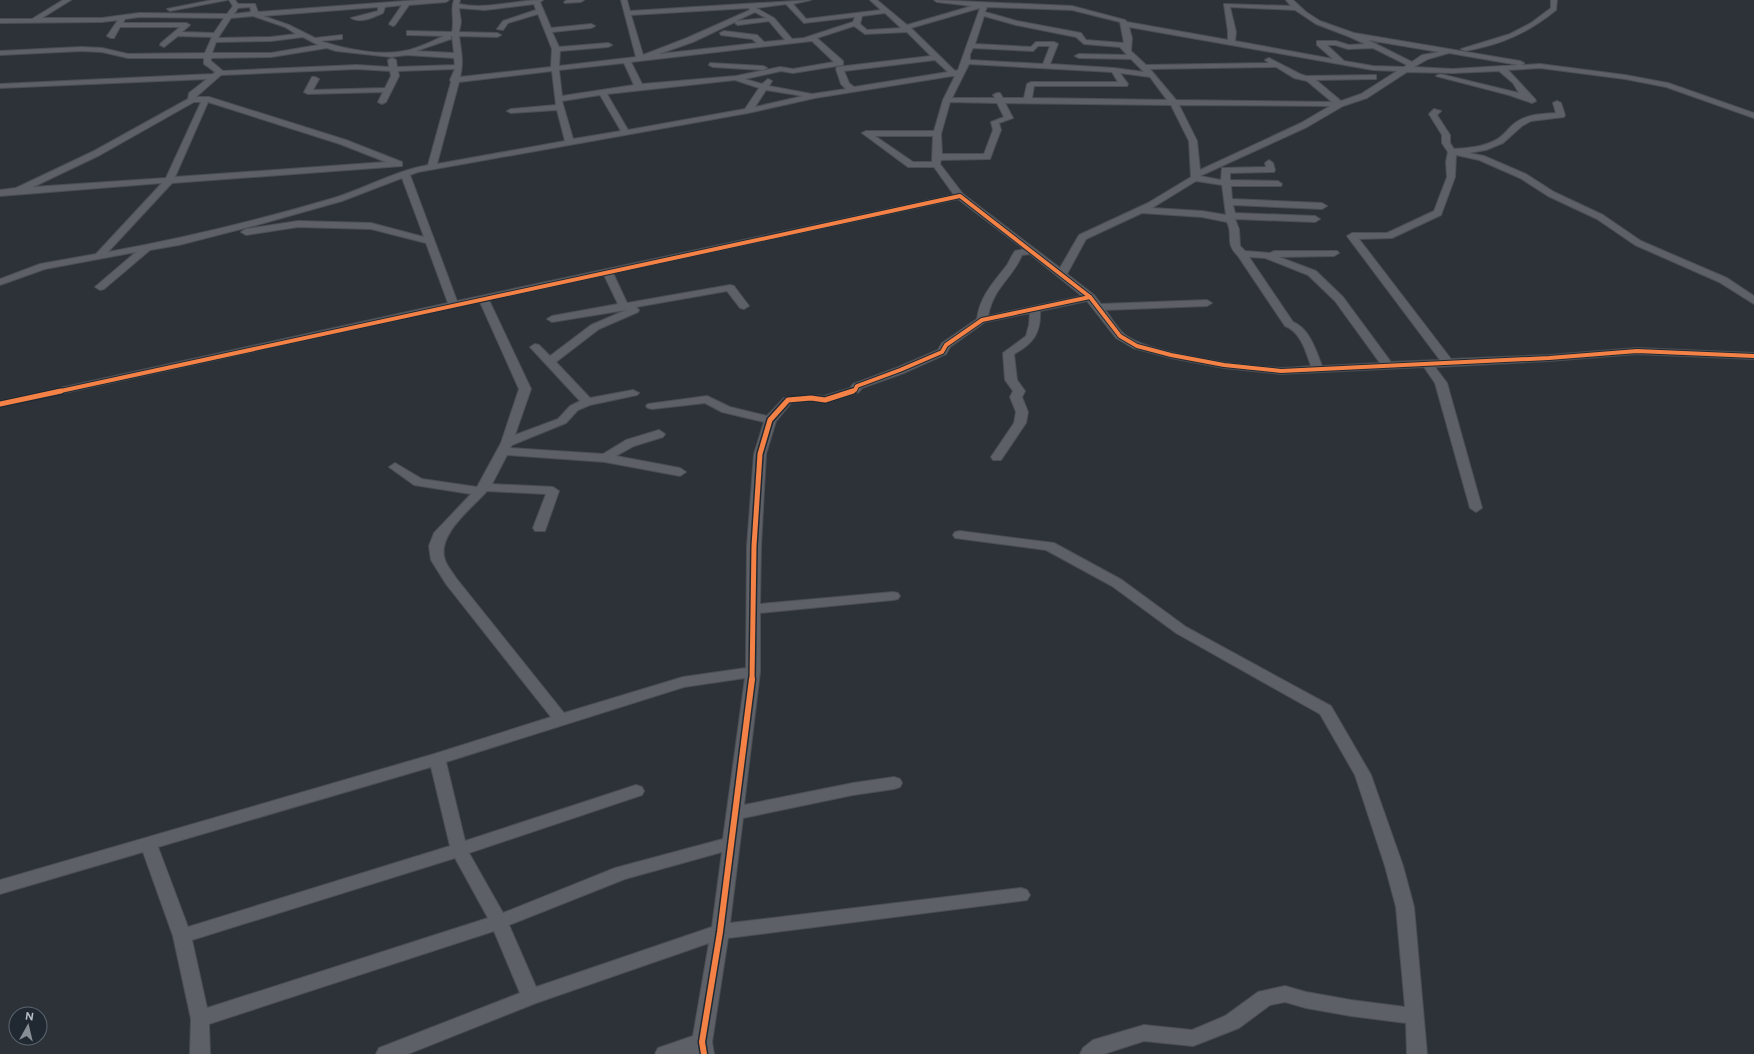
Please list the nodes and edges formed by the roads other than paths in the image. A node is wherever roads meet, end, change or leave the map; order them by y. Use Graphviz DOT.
graph roads {
  1 [pos="68,0"];
  2 [pos="169,0"];
  3 [pos="224,0"];
  4 [pos="347,0"];
  5 [pos="446,0"];
  6 [pos="538,0"];
  7 [pos="581,0"];
  8 [pos="624,0"];
  9 [pos="808,0"];
  10 [pos="873,0"];
  11 [pos="937,0"];
  12 [pos="1289,0"];
  13 [pos="1554,0"];
  14 [pos="311,1"];
  15 [pos="567,2"];
  16 [pos="788,2"];
  17 [pos="1018,2"];
  18 [pos="234,3"];
  19 [pos="407,3"];
  20 [pos="456,3"];
  21 [pos="382,5"];
  22 [pos="751,5"];
  23 [pos="504,6"];
  24 [pos="984,6"];
  25 [pos="344,8"];
  26 [pos="1296,8"];
  27 [pos="157,11"];
  28 [pos="302,11"];
  29 [pos="540,11"];
  30 [pos="886,11"];
  31 [pos="627,13"];
  32 [pos="859,14"];
  33 [pos="139,15"];
  34 [pos="255,15"];
  35 [pos="1303,15"];
  36 [pos="230,16"];
  37 [pos="1290,16"];
  38 [pos="123,17"];
  39 [pos="354,18"];
  40 [pos="463,19"];
  41 [pos="34,20"];
  42 [pos="49,20"];
  43 [pos="737,20"];
  44 [pos="772,20"];
  45 [pos="0,21"];
  46 [pos="393,24"];
  47 [pos="856,24"];
  48 [pos="1125,24"];
  49 [pos="118,25"];
  50 [pos="591,26"];
  51 [pos="61,27"];
  52 [pos="906,29"];
  53 [pos="547,30"];
  54 [pos="410,33"];
  55 [pos="176,34"];
  56 [pos="455,34"];
  57 [pos="724,34"];
  58 [pos="303,35"];
  59 [pos="1353,35"];
  60 [pos="111,36"];
  61 [pos="339,37"];
  62 [pos="215,39"];
  63 [pos="312,40"];
  64 [pos="799,41"];
  65 [pos="204,42"];
  66 [pos="790,42"];
  67 [pos="1231,43"];
  68 [pos="164,44"];
  69 [pos="608,45"];
  70 [pos="763,45"];
  71 [pos="327,46"];
  72 [pos="971,46"];
  73 [pos="1376,46"];
  74 [pos="1253,47"];
  75 [pos="74,49"];
  76 [pos="556,49"];
  77 [pos="726,49"];
  78 [pos="1127,51"];
  79 [pos="1451,51"];
  80 [pos="0,53"];
  81 [pos="407,53"];
  82 [pos="391,55"];
  83 [pos="207,56"];
  84 [pos="271,56"];
  85 [pos="459,56"];
  86 [pos="1079,56"];
  87 [pos="1134,57"];
  88 [pos="936,58"];
  89 [pos="64,59"];
  90 [pos="640,60"];
  91 [pos="627,61"];
  92 [pos="966,62"];
  93 [pos="1340,63"];
  94 [pos="1046,65"];
  95 [pos="1275,65"];
  96 [pos="1540,66"];
  97 [pos="459,67"];
  98 [pos="1067,67"];
  99 [pos="1144,67"];
  100 [pos="1365,67"];
  101 [pos="555,68"];
  102 [pos="1415,68"];
  103 [pos="393,69"];
  104 [pos="1502,69"];
  105 [pos="778,70"];
  106 [pos="1114,70"];
  107 [pos="1404,70"];
  108 [pos="274,71"];
  109 [pos="957,73"];
  110 [pos="218,75"];
  111 [pos="1152,75"];
  112 [pos="1373,77"];
  113 [pos="736,78"];
  114 [pos="1306,78"];
  115 [pos="1324,78"];
  116 [pos="315,79"];
  117 [pos="454,80"];
  118 [pos="1385,82"];
  119 [pos="1070,83"];
  120 [pos="0,86"];
  121 [pos="639,87"];
  122 [pos="763,87"];
  123 [pos="388,90"];
  124 [pos="852,90"];
  125 [pos="995,92"];
  126 [pos="603,93"];
  127 [pos="815,96"];
  128 [pos="206,99"];
  129 [pos="192,100"];
  130 [pos="947,100"];
  131 [pos="1001,101"];
  132 [pos="1027,101"];
  133 [pos="382,102"];
  134 [pos="559,103"];
  135 [pos="1174,103"];
  136 [pos="1557,103"];
  137 [pos="1340,104"];
  138 [pos="511,111"];
  139 [pos="748,111"];
  140 [pos="1437,111"];
  141 [pos="1754,116"];
  142 [pos="626,133"];
  143 [pos="937,134"];
  144 [pos="570,142"];
  145 [pos="1452,152"];
  146 [pos="937,160"];
  147 [pos="1269,163"];
  148 [pos="399,164"];
  149 [pos="432,167"];
  150 [pos="416,170"];
  151 [pos="406,173"];
  152 [pos="1195,177"];
  153 [pos="169,180"];
  154 [pos="1226,183"];
  155 [pos="1278,184"];
  156 [pos="0,192"];
  157 [pos="13,192"];
  158 [pos="960,196"];
  159 [pos="1228,202"];
  160 [pos="1322,206"];
  161 [pos="1140,210"];
  162 [pos="1230,218"];
  163 [pos="1315,219"];
  164 [pos="429,241"];
  165 [pos="179,242"];
  166 [pos="147,248"];
  167 [pos="1030,249"];
  168 [pos="1334,253"];
  169 [pos="1242,254"];
  170 [pos="1266,255"];
  171 [pos="98,257"];
  172 [pos="607,271"];
  173 [pos="1062,274"];
  174 [pos="0,282"];
  175 [pos="100,287"];
  176 [pos="1090,297"];
  177 [pos="483,298"];
  178 [pos="1754,301"];
  179 [pos="651,302"];
  180 [pos="1207,303"];
  181 [pos="454,305"];
  182 [pos="744,306"];
  183 [pos="624,307"];
  184 [pos="1097,307"];
  185 [pos="1035,310"];
  186 [pos="552,319"];
  187 [pos="982,320"];
  188 [pos="535,347"];
  189 [pos="1754,356"];
  190 [pos="549,362"];
  191 [pos="1448,362"];
  192 [pos="1427,364"];
  193 [pos="1388,366"];
  194 [pos="1318,369"];
  195 [pos="633,393"];
  196 [pos="587,402"];
  197 [pos="0,404"];
  198 [pos="652,406"];
  199 [pos="770,420"];
  200 [pos="659,434"];
  201 [pos="505,447"];
  202 [pos="997,457"];
  203 [pos="605,458"];
  204 [pos="396,467"];
  205 [pos="680,472"];
  206 [pos="481,489"];
  207 [pos="1476,508"];
  208 [pos="540,528"];
  209 [pos="960,535"];
  210 [pos="893,596"];
  211 [pos="754,608"];
  212 [pos="753,672"];
  213 [pos="561,719"];
  214 [pos="437,759"];
  215 [pos="894,784"];
  216 [pos="636,791"];
  217 [pos="737,813"];
  218 [pos="148,843"];
  219 [pos="732,843"];
  220 [pos="459,850"];
  221 [pos="0,886"];
  222 [pos="1021,895"];
  223 [pos="499,922"];
  224 [pos="720,932"];
  225 [pos="182,936"];
  226 [pos="531,997"];
  227 [pos="1415,1016"];
  228 [pos="200,1019"];
  229 [pos="703,1048"];
  230 [pos="200,1054"];
  231 [pos="386,1054"];
  232 [pos="665,1054"];
  233 [pos="1090,1054"];
  234 [pos="1417,1054"];
  1 -- 41 [label="street"];
  2 -- 27 [label="street"];
  3 -- 27 [label="street"];
  4 -- 25 [label="street"];
  5 -- 19 [label="street"];
  6 -- 23 [label="street"];
  6 -- 29 [label="street"];
  7 -- 15 [label="street"];
  8 -- 31 [label="street"];
  9 -- 16 [label="street"];
  10 -- 30 [label="street"];
  11 -- 24 [label="street"];
  12 -- 26 [label="street"];
  13 -- 79 [label="street"];
  14 -- 28 [label="street"];
  16 -- 22 [label="street"];
  16 -- 32 [label="street"];
  17 -- 24 [label="street"];
  17 -- 48 [label="street"];
  18 -- 34 [label="street"];
  18 -- 36 [label="street"];
  19 -- 21 [label="street"];
  19 -- 46 [label="street"];
  20 -- 23 [label="street"];
  20 -- 40 [label="street"];
  21 -- 25 [label="street"];
  21 -- 39 [label="street"];
  22 -- 31 [label="street"];
  22 -- 43 [label="street"];
  22 -- 44 [label="street"];
  23 -- 40 [label="street"];
  24 -- 52 [label="street"];
  24 -- 72 [label="street"];
  24 -- 78 [label="street"];
  25 -- 28 [label="street"];
  26 -- 35 [label="street"];
  26 -- 67 [label="street"];
  27 -- 33 [label="street"];
  28 -- 34 [label="street"];
  29 -- 53 [label="street"];
  29 -- 56 [label="street"];
  30 -- 32 [label="street"];
  30 -- 52 [label="street"];
  31 -- 90 [label="street"];
  32 -- 47 [label="street"];
  33 -- 36 [label="street"];
  33 -- 38 [label="street"];
  34 -- 36 [label="street"];
  34 -- 58 [label="street"];
  35 -- 37 [label="street"];
  35 -- 59 [label="street"];
  36 -- 62 [label="street"];
  38 -- 42 [label="street"];
  38 -- 49 [label="street"];
  40 -- 56 [label="street"];
  41 -- 42 [label="street"];
  41 -- 45 [label="street"];
  42 -- 51 [label="street"];
  43 -- 44 [label="street"];
  43 -- 57 [label="street"];
  43 -- 90 [label="street"];
  44 -- 66 [label="street"];
  47 -- 52 [label="street"];
  47 -- 64 [label="street"];
  48 -- 67 [label="street"];
  48 -- 78 [label="street"];
  49 -- 55 [label="street"];
  49 -- 60 [label="street"];
  50 -- 53 [label="street"];
  52 -- 88 [label="street"];
  53 -- 76 [label="street"];
  54 -- 56 [label="street"];
  55 -- 62 [label="street"];
  55 -- 68 [label="street"];
  56 -- 81 [label="street"];
  56 -- 85 [label="street"];
  57 -- 70 [label="street"];
  57 -- 77 [label="street"];
  58 -- 62 [label="street"];
  58 -- 63 [label="street"];
  59 -- 73 [label="street"];
  59 -- 79 [label="street"];
  61 -- 63 [label="street"];
  62 -- 65 [label="street"];
  62 -- 83 [label="street"];
  63 -- 71 [label="street"];
  64 -- 66 [label="street"];
  64 -- 105 [label="street"];
  66 -- 70 [label="street"];
  67 -- 74 [label="street"];
  69 -- 76 [label="street"];
  70 -- 77 [label="street"];
  71 -- 82 [label="street"];
  71 -- 84 [label="street"];
  72 -- 92 [label="street"];
  72 -- 94 [label="street"];
  73 -- 93 [label="street"];
  73 -- 102 [label="street"];
  74 -- 93 [label="street"];
  74 -- 95 [label="street"];
  75 -- 80 [label="street"];
  75 -- 83 [label="street"];
  75 -- 89 [label="street"];
  76 -- 101 [label="street"];
  77 -- 90 [label="street"];
  78 -- 87 [label="street"];
  79 -- 96 [label="street"];
  79 -- 102 [label="street"];
  81 -- 82 [label="street"];
  81 -- 85 [label="street"];
  82 -- 103 [label="street"];
  83 -- 84 [label="street"];
  83 -- 110 [label="street"];
  84 -- 108 [label="street"];
  85 -- 97 [label="street"];
  86 -- 87 [label="street"];
  87 -- 99 [label="street"];
  88 -- 109 [label="street"];
  88 -- 124 [label="street"];
  90 -- 91 [label="street"];
  91 -- 101 [label="street"];
  91 -- 121 [label="street"];
  92 -- 94 [label="street"];
  92 -- 109 [label="street"];
  93 -- 100 [label="street"];
  93 -- 115 [label="street"];
  94 -- 98 [label="street"];
  95 -- 99 [label="street"];
  95 -- 114 [label="street"];
  96 -- 104 [label="street"];
  96 -- 141 [label="street"];
  97 -- 103 [label="street"];
  97 -- 117 [label="street"];
  98 -- 106 [label="street"];
  98 -- 119 [label="street"];
  99 -- 111 [label="street"];
  100 -- 107 [label="street"];
  100 -- 112 [label="street"];
  101 -- 117 [label="street"];
  101 -- 134 [label="street"];
  102 -- 104 [label="street"];
  102 -- 104 [label="street"];
  102 -- 107 [label="street"];
  103 -- 108 [label="street"];
  103 -- 123 [label="street"];
  105 -- 113 [label="street"];
  105 -- 113 [label="street"];
  105 -- 122 [label="street"];
  106 -- 111 [label="street"];
  106 -- 119 [label="street"];
  107 -- 118 [label="street"];
  108 -- 110 [label="street"];
  109 -- 124 [label="street"];
  109 -- 130 [label="street"];
  110 -- 120 [label="street"];
  110 -- 129 [label="street"];
  111 -- 135 [label="street"];
  112 -- 115 [label="street"];
  112 -- 118 [label="street"];
  113 -- 121 [label="street"];
  113 -- 122 [label="street"];
  114 -- 115 [label="street"];
  114 -- 137 [label="street"];
  116 -- 123 [label="street"];
  117 -- 149 [label="street"];
  118 -- 137 [label="street"];
  119 -- 132 [label="street"];
  121 -- 126 [label="street"];
  122 -- 127 [label="street"];
  122 -- 139 [label="street"];
  123 -- 133 [label="street"];
  124 -- 127 [label="street"];
  125 -- 131 [label="street"];
  126 -- 134 [label="street"];
  126 -- 142 [label="street"];
  127 -- 139 [label="street"];
  128 -- 129 [label="street"];
  128 -- 148 [label="street"];
  128 -- 153 [label="street"];
  129 -- 157 [label="street"];
  130 -- 131 [label="street"];
  130 -- 143 [label="street"];
  131 -- 132 [label="street"];
  131 -- 146 [label="street"];
  132 -- 135 [label="street"];
  134 -- 138 [label="street"];
  134 -- 144 [label="street"];
  135 -- 137 [label="street"];
  135 -- 152 [label="street"];
  136 -- 145 [label="street"];
  137 -- 152 [label="street"];
  139 -- 142 [label="street"];
  140 -- 145 [label="street"];
  142 -- 144 [label="street"];
  143 -- 146 [label="street"];
  143 -- 146 [label="street"];
  144 -- 149 [label="street"];
  145 -- 178 [label="street"];
  145 -- 191 [label="street"];
  146 -- 158 [label="street"];
  147 -- 154 [label="street"];
  148 -- 150 [label="street"];
  148 -- 153 [label="street"];
  149 -- 150 [label="street"];
  150 -- 151 [label="street"];
  151 -- 164 [label="street"];
  151 -- 165 [label="street"];
  152 -- 154 [label="street"];
  152 -- 161 [label="street"];
  153 -- 157 [label="street"];
  153 -- 171 [label="street"];
  154 -- 155 [label="street"];
  154 -- 159 [label="street"];
  156 -- 157 [label="street"];
  158 -- 167 [label="street"];
  158 -- 172 [label="street"];
  159 -- 160 [label="street"];
  159 -- 162 [label="street"];
  161 -- 162 [label="street"];
  161 -- 173 [label="street"];
  162 -- 163 [label="street"];
  162 -- 169 [label="street"];
  164 -- 165 [label="street"];
  164 -- 181 [label="street"];
  165 -- 166 [label="street"];
  166 -- 171 [label="street"];
  166 -- 175 [label="street"];
  167 -- 173 [label="street"];
  167 -- 187 [label="street"];
  168 -- 170 [label="street"];
  169 -- 170 [label="street"];
  169 -- 194 [label="street"];
  170 -- 193 [label="street"];
  171 -- 174 [label="street"];
  172 -- 177 [label="street"];
  172 -- 183 [label="street"];
  173 -- 176 [label="street"];
  176 -- 184 [label="street"];
  176 -- 185 [label="street"];
  177 -- 181 [label="street"];
  177 -- 201 [label="street"];
  179 -- 182 [label="street"];
  179 -- 183 [label="street"];
  179 -- 190 [label="street"];
  180 -- 184 [label="street"];
  181 -- 197 [label="street"];
  183 -- 186 [label="street"];
  184 -- 194 [label="street"];
  185 -- 187 [label="street"];
  185 -- 202 [label="street"];
  187 -- 199 [label="street"];
  188 -- 190 [label="street"];
  189 -- 191 [label="street"];
  190 -- 196 [label="street"];
  191 -- 192 [label="street"];
  192 -- 193 [label="street"];
  192 -- 207 [label="street"];
  193 -- 194 [label="street"];
  195 -- 196 [label="street"];
  196 -- 201 [label="street"];
  198 -- 199 [label="street"];
  199 -- 211 [label="street"];
  200 -- 203 [label="street"];
  201 -- 203 [label="street"];
  201 -- 206 [label="street"];
  203 -- 205 [label="street"];
  204 -- 206 [label="street"];
  206 -- 208 [label="street"];
  206 -- 213 [label="street"];
  209 -- 227 [label="street"];
  210 -- 211 [label="street"];
  211 -- 212 [label="street"];
  212 -- 213 [label="street"];
  212 -- 217 [label="street"];
  213 -- 214 [label="street"];
  214 -- 218 [label="street"];
  214 -- 220 [label="street"];
  215 -- 217 [label="street"];
  216 -- 220 [label="street"];
  217 -- 219 [label="street"];
  218 -- 221 [label="street"];
  218 -- 225 [label="street"];
  219 -- 223 [label="street"];
  219 -- 224 [label="street"];
  220 -- 223 [label="street"];
  220 -- 225 [label="street"];
  222 -- 224 [label="street"];
  223 -- 226 [label="street"];
  223 -- 228 [label="street"];
  224 -- 226 [label="street"];
  224 -- 229 [label="street"];
  225 -- 228 [label="street"];
  226 -- 231 [label="street"];
  227 -- 233 [label="street"];
  227 -- 234 [label="street"];
  228 -- 230 [label="street"];
  229 -- 232 [label="street"];
}
